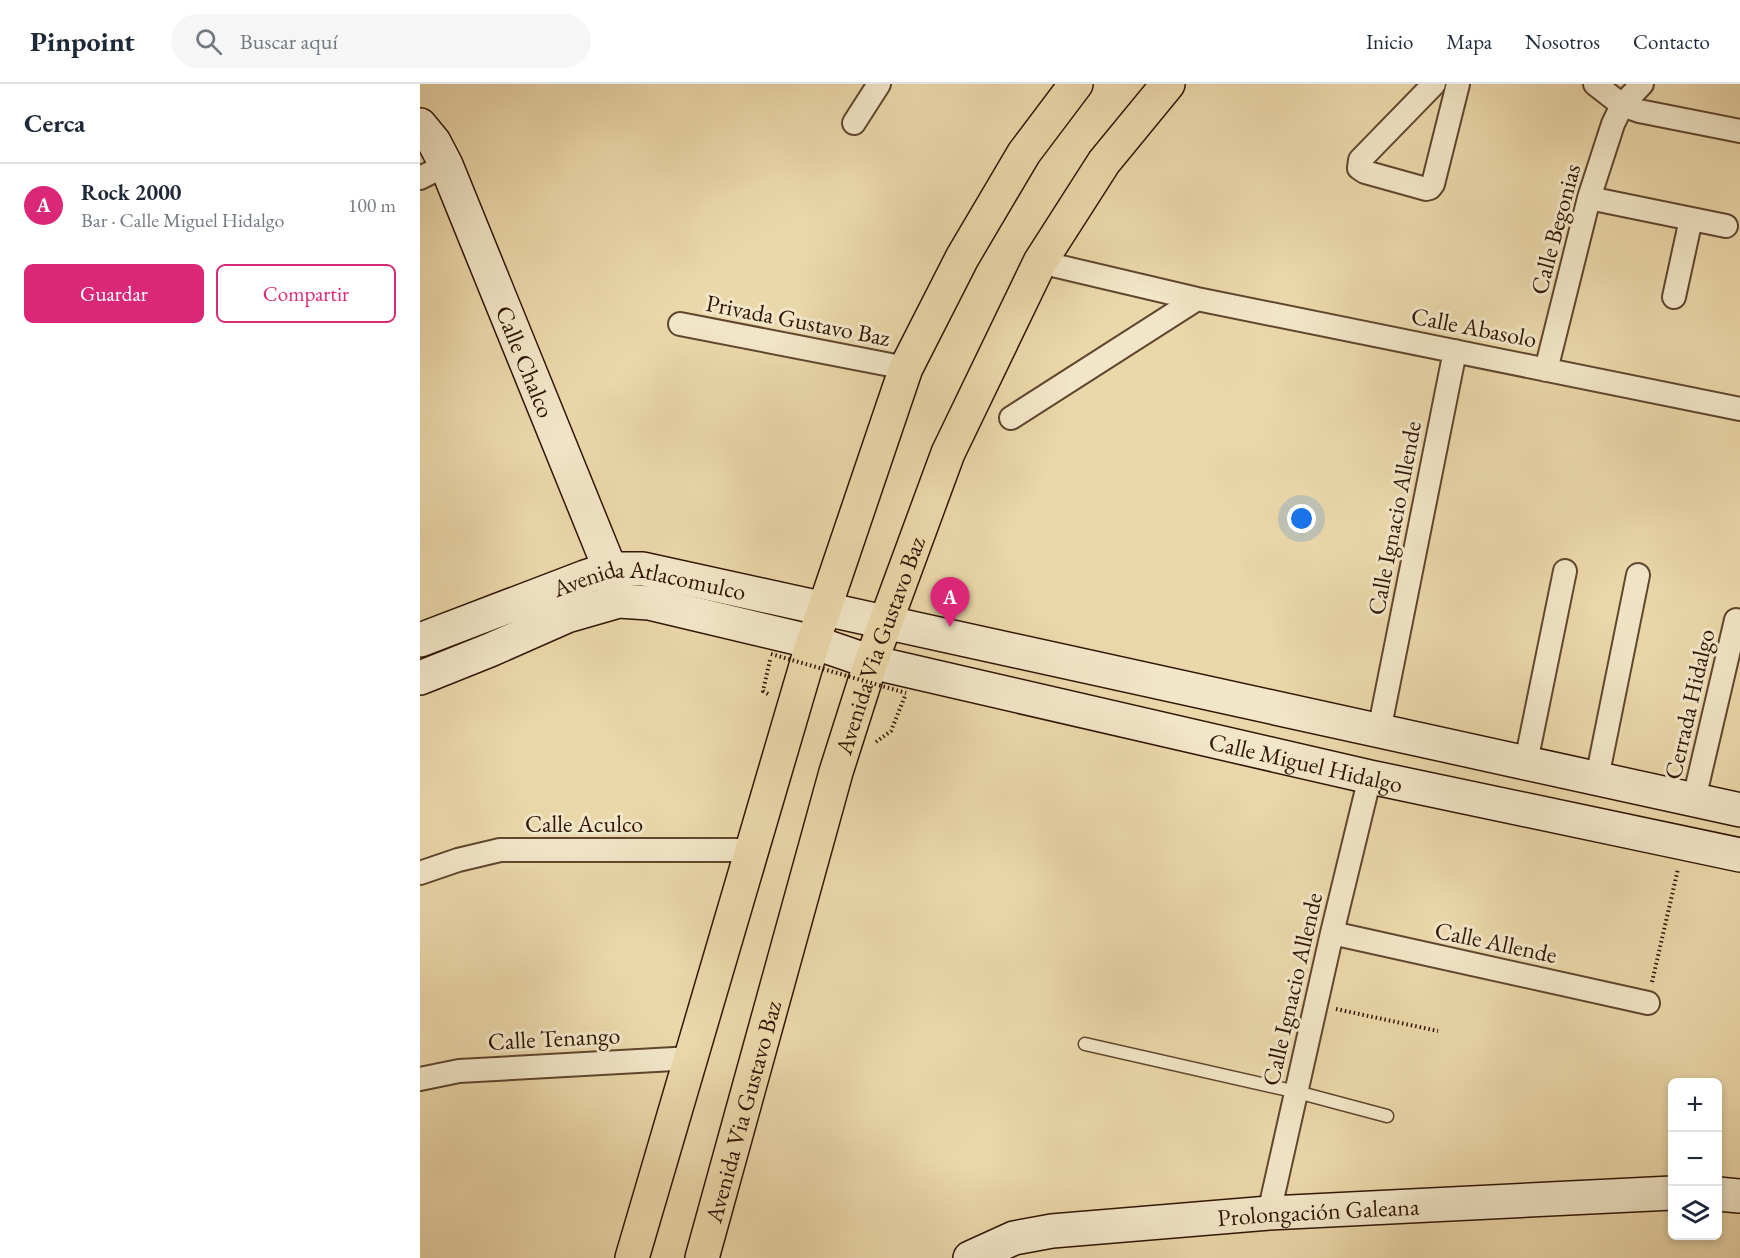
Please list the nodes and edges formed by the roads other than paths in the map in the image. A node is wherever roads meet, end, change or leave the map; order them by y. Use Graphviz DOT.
graph roads {
  1 [pos="879,84"];
  2 [pos="1076,84"];
  3 [pos="1168,84"];
  4 [pos="1434,84"];
  5 [pos="1458,84"];
  6 [pos="1595,84"];
  7 [pos="1642,84"];
  8 [pos="1622,105"];
  9 [pos="854,123"];
  10 [pos="420,125"];
  11 [pos="1740,131"];
  12 [pos="433,172"];
  13 [pos="1589,198"];
  14 [pos="1691,219"];
  15 [pos="1726,226"];
  16 [pos="1040,262"];
  17 [pos="1674,297"];
  18 [pos="1197,299"];
  19 [pos="680,324"];
  20 [pos="1455,351"];
  21 [pos="906,368"];
  22 [pos="1546,370"];
  23 [pos="1740,409"];
  24 [pos="1011,418"];
  25 [pos="610,569"];
  26 [pos="1565,571"];
  27 [pos="1638,575"];
  28 [pos="619,601"];
  29 [pos="826,609"];
  30 [pos="1736,620"];
  31 [pos="885,623"];
  32 [pos="420,640"];
  33 [pos="813,642"];
  34 [pos="871,662"];
  35 [pos="420,678"];
  36 [pos="1379,731"];
  37 [pos="1526,762"];
  38 [pos="1370,777"];
  39 [pos="1597,778"];
  40 [pos="1695,799"];
  41 [pos="1740,810"];
  42 [pos="752,850"];
  43 [pos="1740,855"];
  44 [pos="420,873"];
  45 [pos="1332,933"];
  46 [pos="1648,1003"];
  47 [pos="1085,1044"];
  48 [pos="692,1058"];
  49 [pos="420,1079"];
  50 [pos="1297,1092"];
  51 [pos="1387,1116"];
  52 [pos="1668,1193"];
  53 [pos="1722,1194"];
  54 [pos="1740,1196"];
  55 [pos="1269,1213"];
  56 [pos="632,1258"];
  57 [pos="702,1258"];
  58 [pos="970,1258"];
  1 -- 9 [label="street"];
  2 -- 21 [label="main road"];
  3 -- 16 [label="main road, Avenida Via Gustavo Baz"];
  4 -- 5 [label="street"];
  6 -- 8 [label="street"];
  7 -- 8 [label="street"];
  8 -- 11 [label="street"];
  8 -- 13 [label="street, Calle Begonias"];
  10 -- 12 [label="main road, Calle Chalco"];
  12 -- 25 [label="main road, Calle Chalco"];
  13 -- 14 [label="street"];
  13 -- 22 [label="street, Calle Begonias"];
  14 -- 15 [label="street"];
  14 -- 17 [label="street"];
  16 -- 18 [label="street, Calle Abasolo"];
  16 -- 31 [label="main road, Avenida Via Gustavo Baz"];
  18 -- 20 [label="street, Calle Abasolo"];
  18 -- 24 [label="street"];
  19 -- 21 [label="street, Privada Gustavo Baz"];
  20 -- 22 [label="street, Calle Abasolo"];
  20 -- 36 [label="street, Calle Ignacio Allende"];
  21 -- 29 [label="main road"];
  22 -- 23 [label="street, Calle Abasolo"];
  25 -- 28 [label="main road, Calle Chalco"];
  25 -- 29 [label="main road, Avenida Atlacomulco"];
  25 -- 32 [label="main road, Avenida Atlacomulco"];
  26 -- 37 [label="street"];
  27 -- 39 [label="street"];
  28 -- 33 [label="main road, Avenida Atlacomulco"];
  28 -- 35 [label="main road, Avenida Atlacomulco"];
  29 -- 31 [label="main road, Avenida Atlacomulco"];
  29 -- 33 [label="main road"];
  30 -- 40 [label="street, Cerrada Hidalgo"];
  31 -- 34 [label="main road, Avenida Via Gustavo Baz"];
  31 -- 36 [label="main road, Calle Miguel Hidalgo"];
  33 -- 34 [label="main road, Avenida Atlacomulco"];
  33 -- 42 [label="main road"];
  34 -- 38 [label="main road, Calle Miguel Hidalgo"];
  34 -- 57 [label="main road, Avenida Via Gustavo Baz"];
  36 -- 37 [label="main road, Calle Miguel Hidalgo"];
  37 -- 39 [label="main road, Calle Miguel Hidalgo"];
  38 -- 43 [label="main road, Calle Miguel Hidalgo"];
  38 -- 45 [label="street, Calle Ignacio Allende"];
  39 -- 40 [label="main road, Calle Miguel Hidalgo"];
  40 -- 41 [label="main road, Calle Miguel Hidalgo"];
  42 -- 44 [label="street, Calle Aculco"];
  42 -- 48 [label="main road"];
  45 -- 46 [label="street, Calle Allende"];
  45 -- 50 [label="street, Calle Ignacio Allende"];
  47 -- 50 [label="lane"];
  48 -- 49 [label="street, Calle Tenango"];
  48 -- 56 [label="main road"];
  50 -- 51 [label="lane"];
  50 -- 55 [label="street, Calle Ignacio Allende"];
  52 -- 55 [label="main road, Prolongación Galeana"];
  53 -- 54 [label="main road"];
  55 -- 58 [label="main road, Prolongación Galeana"];
}
